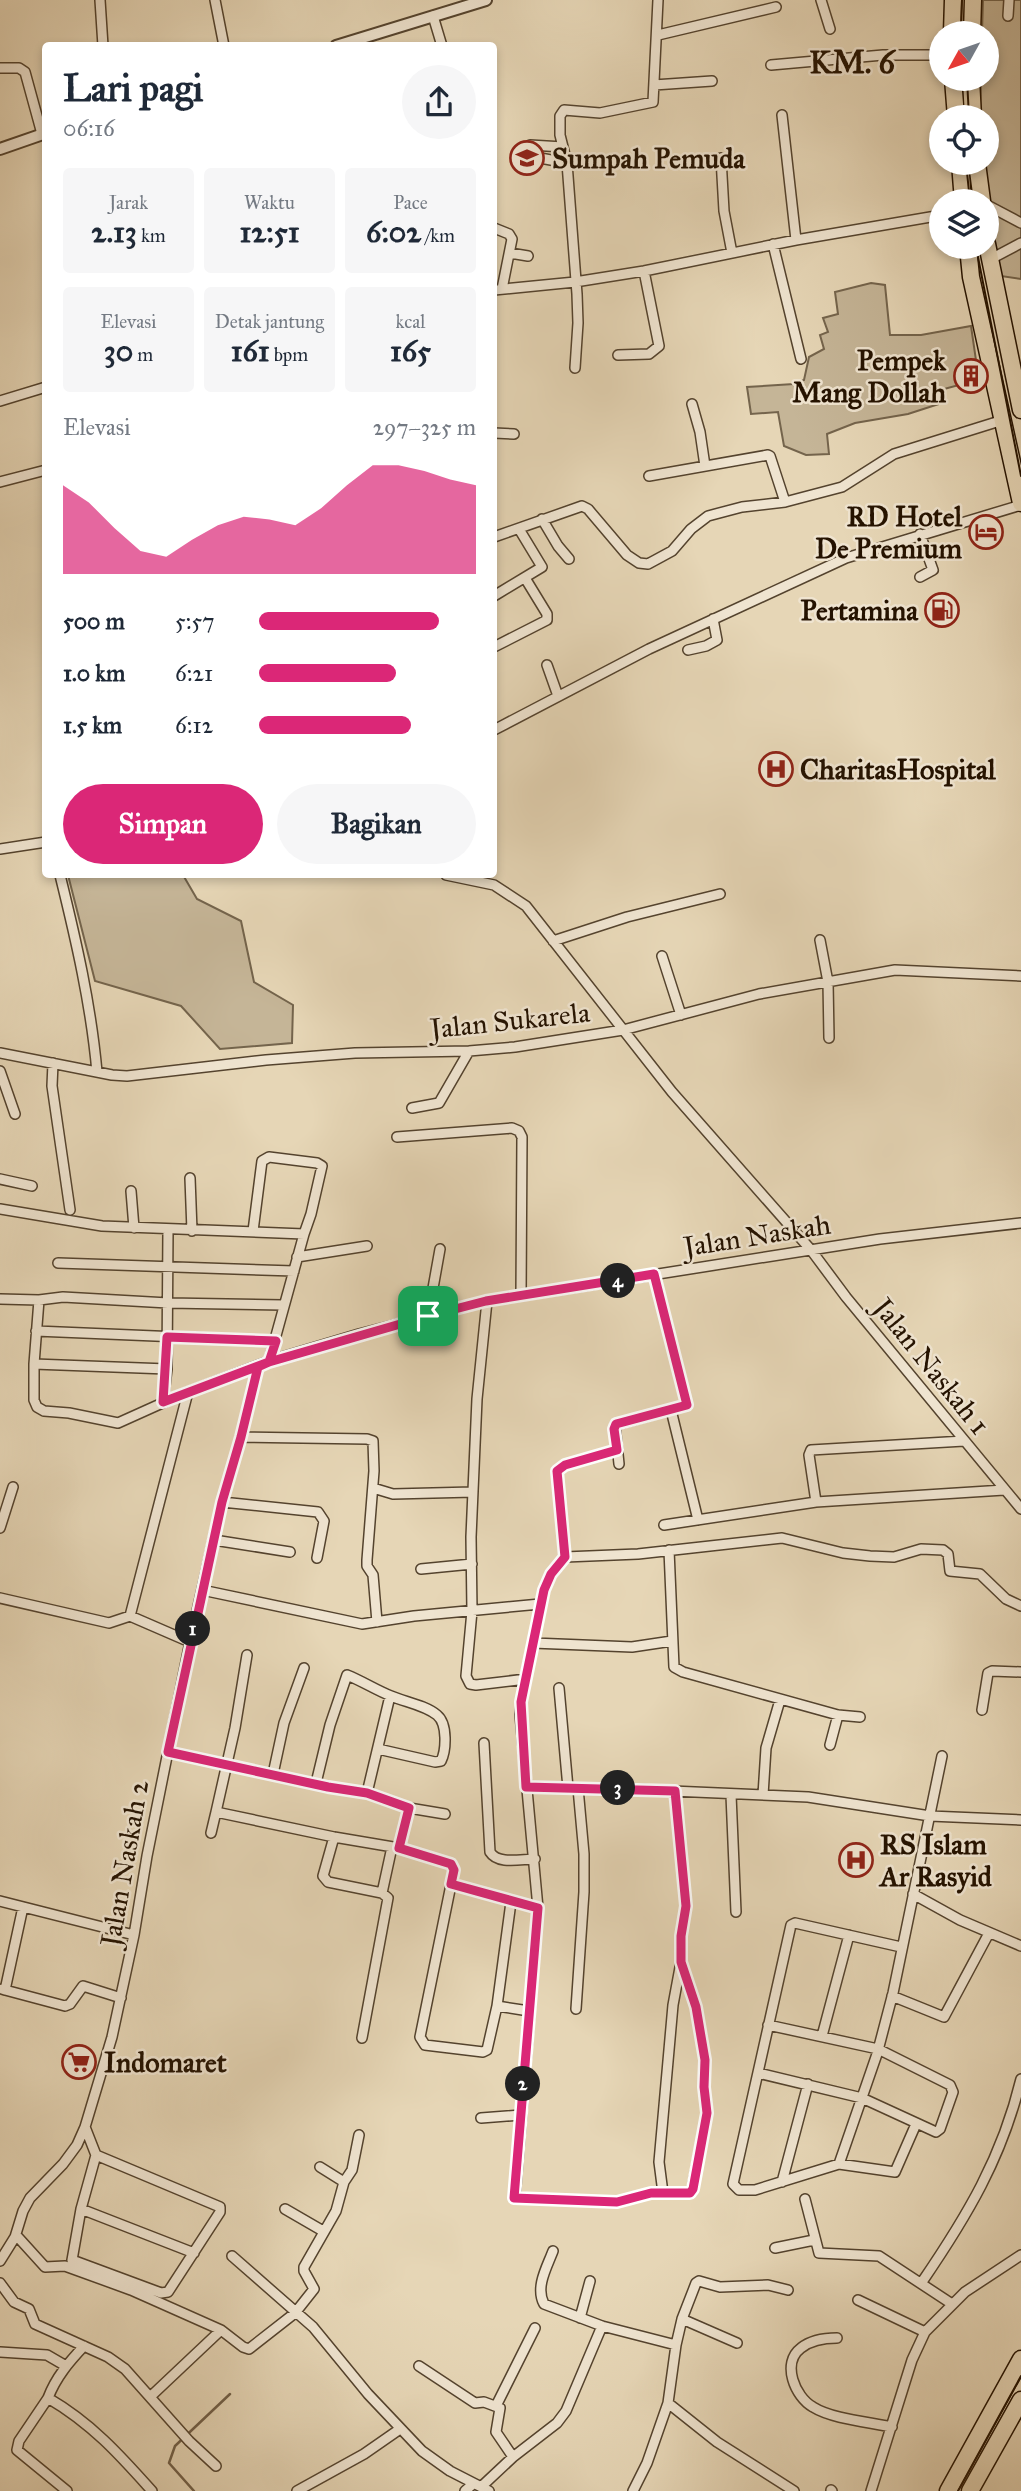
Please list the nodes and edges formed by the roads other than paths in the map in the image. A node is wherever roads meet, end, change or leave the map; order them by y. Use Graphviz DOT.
graph roads {
  1 [pos="100,0"];
  2 [pos="215,0"];
  3 [pos="486,0"];
  4 [pos="659,0"];
  5 [pos="821,0"];
  6 [pos="953,0"];
  7 [pos="973,0"];
  8 [pos="1009,0"];
  9 [pos="776,7"];
  10 [pos="433,16"];
  11 [pos="1008,16"];
  12 [pos="952,21"];
  13 [pos="972,21"];
  14 [pos="830,29"];
  15 [pos="658,35"];
  16 [pos="103,42"];
  17 [pos="223,42"];
  18 [pos="349,42"];
  19 [pos="441,42"];
  20 [pos="929,55"];
  21 [pos="771,65"];
  22 [pos="0,68"];
  23 [pos="712,80"];
  24 [pos="654,85"];
  25 [pos="782,115"];
  26 [pos="42,127"];
  27 [pos="42,134"];
  28 [pos="530,145"];
  29 [pos="563,147"];
  30 [pos="0,149"];
  31 [pos="524,155"];
  32 [pos="722,158"];
  33 [pos="567,163"];
  34 [pos="999,211"];
  35 [pos="929,217"];
  36 [pos="1021,223"];
  37 [pos="497,229"];
  38 [pos="796,240"];
  39 [pos="1021,243"];
  40 [pos="773,244"];
  41 [pos="999,249"];
  42 [pos="510,253"];
  43 [pos="732,253"];
  44 [pos="528,256"];
  45 [pos="969,259"];
  46 [pos="989,259"];
  47 [pos="644,271"];
  48 [pos="575,282"];
  49 [pos="498,289"];
  50 [pos="618,355"];
  51 [pos="801,359"];
  52 [pos="575,368"];
  53 [pos="42,388"];
  54 [pos="0,401"];
  55 [pos="692,404"];
  56 [pos="1021,410"];
  57 [pos="1003,421"];
  58 [pos="497,433"];
  59 [pos="514,434"];
  60 [pos="705,466"];
  61 [pos="42,471"];
  62 [pos="649,476"];
  63 [pos="0,482"];
  64 [pos="785,502"];
  65 [pos="1021,504"];
  66 [pos="542,519"];
  67 [pos="519,529"];
  68 [pos="920,534"];
  69 [pos="497,536"];
  70 [pos="569,559"];
  71 [pos="920,577"];
  72 [pos="525,578"];
  73 [pos="497,594"];
  74 [pos="713,619"];
  75 [pos="497,646"];
  76 [pos="688,650"];
  77 [pos="547,665"];
  78 [pos="558,696"];
  79 [pos="497,728"];
  80 [pos="42,843"];
  81 [pos="0,849"];
  82 [pos="61,878"];
  83 [pos="461,878"];
  84 [pos="720,894"];
  85 [pos="820,940"];
  86 [pos="553,941"];
  87 [pos="662,956"];
  88 [pos="1021,976"];
  89 [pos="828,982"];
  90 [pos="681,1015"];
  91 [pos="623,1030"];
  92 [pos="829,1038"];
  93 [pos="470,1051"];
  94 [pos="0,1053"];
  95 [pos="53,1063"];
  96 [pos="0,1071"];
  97 [pos="96,1072"];
  98 [pos="412,1108"];
  99 [pos="15,1114"];
  100 [pos="397,1137"];
  101 [pos="190,1178"];
  102 [pos="0,1179"];
  103 [pos="32,1186"];
  104 [pos="131,1191"];
  105 [pos="0,1209"];
  106 [pos="70,1210"];
  107 [pos="1021,1223"];
  108 [pos="134,1228"];
  109 [pos="168,1230"];
  110 [pos="192,1231"];
  111 [pos="253,1231"];
  112 [pos="304,1234"];
  113 [pos="367,1246"];
  114 [pos="440,1249"];
  115 [pos="811,1250"];
  116 [pos="297,1257"];
  117 [pos="58,1263"];
  118 [pos="168,1268"];
  119 [pos="294,1271"];
  120 [pos="654,1274"];
  121 [pos="521,1295"];
  122 [pos="0,1299"];
  123 [pos="39,1300"];
  124 [pos="486,1301"];
  125 [pos="168,1303"];
  126 [pos="283,1305"];
  127 [pos="428,1316"];
  128 [pos="36,1331"];
  129 [pos="167,1337"];
  130 [pos="276,1341"];
  131 [pos="269,1362"];
  132 [pos="34,1364"];
  133 [pos="258,1367"];
  134 [pos="167,1368"];
  135 [pos="188,1392"];
  136 [pos="163,1402"];
  137 [pos="671,1410"];
  138 [pos="241,1437"];
  139 [pos="964,1441"];
  140 [pos="617,1450"];
  141 [pos="619,1464"];
  142 [pos="13,1487"];
  143 [pos="373,1488"];
  144 [pos="1004,1490"];
  145 [pos="473,1492"];
  146 [pos="222,1502"];
  147 [pos="816,1502"];
  148 [pos="1021,1509"];
  149 [pos="698,1520"];
  150 [pos="664,1525"];
  151 [pos="0,1528"];
  152 [pos="214,1540"];
  153 [pos="669,1550"];
  154 [pos="290,1552"];
  155 [pos="565,1557"];
  156 [pos="317,1558"];
  157 [pos="472,1564"];
  158 [pos="421,1569"];
  159 [pos="202,1590"];
  160 [pos="0,1598"];
  161 [pos="540,1604"];
  162 [pos="1021,1606"];
  163 [pos="472,1611"];
  164 [pos="130,1616"];
  165 [pos="377,1622"];
  166 [pos="190,1642"];
  167 [pos="672,1642"];
  168 [pos="533,1643"];
  169 [pos="247,1655"];
  170 [pos="304,1668"];
  171 [pos="1021,1672"];
  172 [pos="526,1679"];
  173 [pos="559,1688"];
  174 [pos="390,1696"];
  175 [pos="780,1700"];
  176 [pos="982,1710"];
  177 [pos="838,1715"];
  178 [pos="860,1717"];
  179 [pos="484,1743"];
  180 [pos="831,1745"];
  181 [pos="378,1749"];
  182 [pos="168,1752"];
  183 [pos="942,1756"];
  184 [pos="226,1765"];
  185 [pos="273,1774"];
  186 [pos="316,1783"];
  187 [pos="526,1787"];
  188 [pos="573,1788"];
  189 [pos="675,1791"];
  190 [pos="367,1793"];
  191 [pos="731,1795"];
  192 [pos="763,1795"];
  193 [pos="409,1808"];
  194 [pos="216,1812"];
  195 [pos="445,1814"];
  196 [pos="930,1816"];
  197 [pos="1021,1821"];
  198 [pos="211,1833"];
  199 [pos="334,1837"];
  200 [pos="395,1847"];
  201 [pos="535,1859"];
  202 [pos="451,1884"];
  203 [pos="382,1893"];
  204 [pos="913,1894"];
  205 [pos="0,1901"];
  206 [pos="511,1902"];
  207 [pos="23,1907"];
  208 [pos="538,1908"];
  209 [pos="736,1912"];
  210 [pos="989,1933"];
  211 [pos="849,1935"];
  212 [pos="134,1936"];
  213 [pos="901,1947"];
  214 [pos="1021,1947"];
  215 [pos="681,1962"];
  216 [pos="2,1989"];
  217 [pos="892,1996"];
  218 [pos="121,1998"];
  219 [pos="497,2006"];
  220 [pos="576,2009"];
  221 [pos="529,2011"];
  222 [pos="768,2025"];
  223 [pos="822,2036"];
  224 [pos="362,2038"];
  225 [pos="878,2049"];
  226 [pos="758,2073"];
  227 [pos="1021,2079"];
  228 [pos="808,2084"];
  229 [pos="862,2098"];
  230 [pos="521,2115"];
  231 [pos="481,2119"];
  232 [pos="916,2124"];
  233 [pos="85,2127"];
  234 [pos="359,2135"];
  235 [pos="96,2155"];
  236 [pos="839,2164"];
  237 [pos="320,2167"];
  238 [pos="344,2182"];
  239 [pos="782,2182"];
  240 [pos="663,2193"];
  241 [pos="805,2199"];
  242 [pos="81,2209"];
  243 [pos="285,2209"];
  244 [pos="323,2231"];
  245 [pos="16,2235"];
  246 [pos="814,2240"];
  247 [pos="775,2248"];
  248 [pos="553,2251"];
  249 [pos="194,2253"];
  250 [pos="2,2255"];
  251 [pos="1021,2255"];
  252 [pos="232,2256"];
  253 [pos="590,2281"];
  254 [pos="922,2282"];
  255 [pos="0,2283"];
  256 [pos="788,2290"];
  257 [pos="858,2300"];
  258 [pos="952,2304"];
  259 [pos="295,2314"];
  260 [pos="580,2318"];
  261 [pos="682,2319"];
  262 [pos="602,2326"];
  263 [pos="535,2328"];
  264 [pos="221,2330"];
  265 [pos="925,2332"];
  266 [pos="837,2338"];
  267 [pos="737,2343"];
  268 [pos="676,2345"];
  269 [pos="84,2346"];
  270 [pos="0,2352"];
  271 [pos="1021,2358"];
  272 [pos="66,2366"];
  273 [pos="419,2366"];
  274 [pos="150,2397"];
  275 [pos="48,2398"];
  276 [pos="1021,2400"];
  277 [pos="668,2403"];
  278 [pos="496,2406"];
  279 [pos="892,2427"];
  280 [pos="400,2429"];
  281 [pos="513,2457"];
  282 [pos="216,2466"];
  283 [pos="148,2487"];
  284 [pos="481,2487"];
  285 [pos="67,2491"];
  286 [pos="298,2491"];
  287 [pos="465,2491"];
  288 [pos="633,2491"];
  289 [pos="794,2491"];
  290 [pos="872,2491"];
  291 [pos="948,2491"];
  292 [pos="970,2491"];
  1 -- 16 [label="street"];
  2 -- 17 [label="street"];
  3 -- 10 [label="street"];
  4 -- 15 [label="street"];
  5 -- 14 [label="street"];
  6 -- 12 [label="highway"];
  7 -- 13 [label="highway"];
  8 -- 11 [label="street"];
  9 -- 15 [label="street"];
  10 -- 18 [label="street"];
  10 -- 19 [label="street"];
  15 -- 24 [label="street"];
  20 -- 21 [label="street"];
  22 -- 26 [label="street"];
  23 -- 24 [label="street"];
  24 -- 29 [label="street"];
  25 -- 38 [label="street"];
  27 -- 30 [label="street"];
  28 -- 29 [label="street"];
  29 -- 33 [label="street"];
  31 -- 33 [label="street"];
  32 -- 43 [label="street"];
  33 -- 48 [label="street"];
  34 -- 36 [label="street"];
  35 -- 38 [label="street"];
  37 -- 42 [label="street"];
  38 -- 40 [label="street"];
  39 -- 41 [label="street"];
  40 -- 43 [label="street"];
  40 -- 51 [label="street"];
  42 -- 44 [label="street"];
  42 -- 49 [label="street"];
  43 -- 47 [label="street"];
  45 -- 57 [label="highway"];
  46 -- 56 [label="highway"];
  47 -- 48 [label="street"];
  47 -- 50 [label="street"];
  48 -- 49 [label="street"];
  48 -- 52 [label="street"];
  53 -- 54 [label="street"];
  55 -- 60 [label="street"];
  57 -- 64 [label="street"];
  57 -- 65 [label="highway"];
  58 -- 59 [label="street"];
  60 -- 62 [label="street"];
  60 -- 64 [label="street"];
  61 -- 63 [label="street"];
  64 -- 66 [label="street"];
  65 -- 68 [label="street"];
  66 -- 67 [label="street"];
  66 -- 70 [label="street"];
  67 -- 69 [label="street"];
  67 -- 72 [label="street"];
  68 -- 71 [label="street"];
  68 -- 74 [label="street"];
  72 -- 73 [label="street"];
  72 -- 75 [label="street"];
  74 -- 76 [label="street"];
  74 -- 78 [label="street"];
  77 -- 78 [label="street"];
  78 -- 79 [label="street"];
  80 -- 81 [label="street"];
  82 -- 97 [label="street"];
  83 -- 86 [label="street, Jalan Naskah 1"];
  84 -- 86 [label="street"];
  85 -- 89 [label="street"];
  86 -- 91 [label="street, Jalan Naskah 1"];
  87 -- 90 [label="street"];
  88 -- 89 [label="street, Jalan Sukarela"];
  89 -- 90 [label="street, Jalan Sukarela"];
  89 -- 92 [label="street"];
  90 -- 91 [label="street, Jalan Sukarela"];
  91 -- 93 [label="street, Jalan Sukarela"];
  91 -- 115 [label="street, Jalan Naskah 1"];
  93 -- 97 [label="street, Jalan Sukarela"];
  93 -- 98 [label="street"];
  94 -- 95 [label="street, Jalan Sukarela"];
  95 -- 97 [label="street, Jalan Sukarela"];
  95 -- 106 [label="street"];
  96 -- 99 [label="street"];
  100 -- 121 [label="street"];
  101 -- 110 [label="street"];
  102 -- 103 [label="street"];
  104 -- 108 [label="street"];
  105 -- 108 [label="street"];
  107 -- 115 [label="street, Jalan Naskah"];
  108 -- 109 [label="street"];
  109 -- 110 [label="street"];
  109 -- 118 [label="street"];
  110 -- 111 [label="street"];
  111 -- 112 [label="street"];
  111 -- 112 [label="street"];
  112 -- 116 [label="street"];
  113 -- 116 [label="street"];
  114 -- 127 [label="street"];
  115 -- 120 [label="street, Jalan Naskah"];
  115 -- 139 [label="street, Jalan Naskah 1"];
  116 -- 119 [label="street"];
  117 -- 118 [label="street"];
  118 -- 119 [label="street"];
  118 -- 125 [label="street"];
  119 -- 126 [label="street"];
  120 -- 121 [label="street, Jalan Naskah"];
  120 -- 137 [label="street"];
  121 -- 124 [label="street, Jalan Naskah"];
  122 -- 123 [label="street"];
  123 -- 125 [label="street"];
  123 -- 128 [label="street, Jalan Naskah"];
  124 -- 127 [label="street, Jalan Naskah"];
  124 -- 145 [label="street"];
  125 -- 126 [label="street"];
  125 -- 129 [label="street"];
  126 -- 130 [label="street"];
  127 -- 131 [label="street, Jalan Naskah"];
  128 -- 129 [label="street"];
  128 -- 132 [label="street, Jalan Naskah"];
  129 -- 130 [label="street"];
  129 -- 134 [label="street"];
  130 -- 131 [label="street"];
  131 -- 133 [label="street, Jalan Naskah"];
  132 -- 134 [label="street"];
  132 -- 136 [label="street, Jalan Naskah"];
  133 -- 135 [label="street, Jalan Naskah"];
  133 -- 138 [label="street, Jalan Naskah 2"];
  134 -- 136 [label="street"];
  135 -- 136 [label="street, Jalan Naskah"];
  135 -- 164 [label="street"];
  137 -- 140 [label="street"];
  137 -- 149 [label="street"];
  138 -- 143 [label="street"];
  138 -- 146 [label="street, Jalan Naskah 2"];
  139 -- 144 [label="street, Jalan Naskah 1"];
  139 -- 147 [label="street"];
  140 -- 141 [label="street"];
  140 -- 155 [label="street"];
  142 -- 151 [label="street"];
  143 -- 145 [label="street"];
  143 -- 165 [label="street"];
  144 -- 147 [label="street"];
  144 -- 148 [label="street, Jalan Naskah 1"];
  145 -- 157 [label="street"];
  146 -- 152 [label="street, Jalan Naskah 2"];
  146 -- 156 [label="street"];
  147 -- 149 [label="street"];
  149 -- 150 [label="street"];
  152 -- 154 [label="street"];
  152 -- 159 [label="street, Jalan Naskah 2"];
  153 -- 155 [label="street"];
  153 -- 162 [label="street"];
  153 -- 167 [label="street"];
  155 -- 161 [label="street"];
  157 -- 158 [label="street"];
  157 -- 163 [label="street"];
  159 -- 165 [label="street"];
  159 -- 166 [label="street, Jalan Naskah 2"];
  160 -- 164 [label="street"];
  161 -- 163 [label="street"];
  161 -- 168 [label="street"];
  163 -- 165 [label="street"];
  163 -- 172 [label="street"];
  164 -- 166 [label="street"];
  166 -- 182 [label="street, Jalan Naskah 2"];
  167 -- 168 [label="street"];
  167 -- 175 [label="street"];
  168 -- 172 [label="street"];
  169 -- 184 [label="street"];
  170 -- 185 [label="street"];
  171 -- 176 [label="street"];
  172 -- 187 [label="street"];
  173 -- 188 [label="street"];
  174 -- 181 [label="street"];
  174 -- 181 [label="street"];
  174 -- 186 [label="street"];
  175 -- 177 [label="street"];
  175 -- 192 [label="street"];
  177 -- 178 [label="street"];
  177 -- 180 [label="street"];
  179 -- 201 [label="street"];
  181 -- 190 [label="street"];
  182 -- 184 [label="street"];
  182 -- 212 [label="street, Jalan Naskah 2"];
  183 -- 196 [label="street"];
  184 -- 185 [label="street"];
  184 -- 194 [label="street"];
  185 -- 186 [label="street"];
  186 -- 190 [label="street"];
  187 -- 188 [label="street"];
  187 -- 201 [label="street"];
  188 -- 189 [label="street"];
  188 -- 220 [label="street"];
  189 -- 191 [label="street"];
  189 -- 215 [label="street"];
  190 -- 193 [label="street"];
  191 -- 192 [label="street"];
  191 -- 209 [label="street"];
  192 -- 196 [label="street"];
  193 -- 195 [label="street"];
  193 -- 200 [label="street"];
  194 -- 198 [label="street"];
  194 -- 199 [label="street"];
  196 -- 197 [label="street"];
  196 -- 204 [label="street"];
  199 -- 200 [label="street"];
  199 -- 203 [label="street"];
  200 -- 202 [label="street"];
  200 -- 203 [label="street"];
  201 -- 208 [label="street"];
  202 -- 206 [label="street"];
  202 -- 219 [label="street"];
  203 -- 224 [label="street"];
  204 -- 210 [label="street"];
  204 -- 213 [label="street"];
  205 -- 207 [label="street"];
  206 -- 208 [label="street"];
  206 -- 219 [label="street"];
  207 -- 212 [label="street"];
  207 -- 216 [label="street"];
  208 -- 221 [label="street"];
  210 -- 214 [label="street"];
  210 -- 217 [label="street"];
  211 -- 213 [label="street"];
  211 -- 222 [label="street"];
  211 -- 223 [label="street"];
  212 -- 218 [label="street, Jalan Naskah 2"];
  213 -- 217 [label="street"];
  215 -- 240 [label="street"];
  215 -- 240 [label="street"];
  216 -- 218 [label="street"];
  217 -- 225 [label="street"];
  218 -- 233 [label="street, Jalan Naskah 2"];
  219 -- 221 [label="street"];
  221 -- 230 [label="street"];
  222 -- 223 [label="street"];
  222 -- 226 [label="street"];
  223 -- 225 [label="street"];
  225 -- 229 [label="street"];
  225 -- 232 [label="street"];
  226 -- 228 [label="street"];
  226 -- 239 [label="street"];
  227 -- 254 [label="street"];
  228 -- 229 [label="street"];
  228 -- 239 [label="street"];
  229 -- 232 [label="street"];
  229 -- 236 [label="street"];
  230 -- 231 [label="street"];
  230 -- 240 [label="street"];
  232 -- 236 [label="street"];
  233 -- 235 [label="street"];
  233 -- 245 [label="street, Jalan Naskah 2"];
  234 -- 238 [label="street"];
  235 -- 242 [label="street"];
  235 -- 249 [label="street"];
  236 -- 239 [label="street"];
  237 -- 238 [label="street"];
  238 -- 244 [label="street"];
  241 -- 246 [label="street"];
  242 -- 249 [label="street"];
  242 -- 249 [label="street"];
  243 -- 244 [label="street"];
  244 -- 259 [label="street"];
  245 -- 250 [label="street, Jalan Naskah 2"];
  245 -- 264 [label="street"];
  246 -- 247 [label="street"];
  246 -- 254 [label="street"];
  248 -- 260 [label="street"];
  251 -- 258 [label="street"];
  252 -- 259 [label="street"];
  253 -- 260 [label="street"];
  254 -- 258 [label="street"];
  255 -- 269 [label="street"];
  256 -- 261 [label="street"];
  257 -- 265 [label="street"];
  258 -- 265 [label="street"];
  259 -- 264 [label="street"];
  259 -- 280 [label="street"];
  260 -- 262 [label="street"];
  261 -- 267 [label="street"];
  261 -- 268 [label="street"];
  262 -- 268 [label="street"];
  262 -- 281 [label="street"];
  263 -- 278 [label="street"];
  264 -- 274 [label="street"];
  265 -- 279 [label="street"];
  266 -- 279 [label="street"];
  268 -- 277 [label="street"];
  269 -- 272 [label="street"];
  269 -- 274 [label="street"];
  270 -- 272 [label="street"];
  271 -- 291 [label="highway"];
  272 -- 275 [label="street"];
  273 -- 278 [label="street"];
  274 -- 282 [label="street"];
  275 -- 283 [label="street"];
  275 -- 285 [label="street"];
  276 -- 292 [label="highway"];
  277 -- 288 [label="street"];
  277 -- 289 [label="street"];
  278 -- 281 [label="street"];
  279 -- 290 [label="street"];
  280 -- 284 [label="street"];
  280 -- 286 [label="street"];
  281 -- 284 [label="street"];
  284 -- 287 [label="street"];
}
